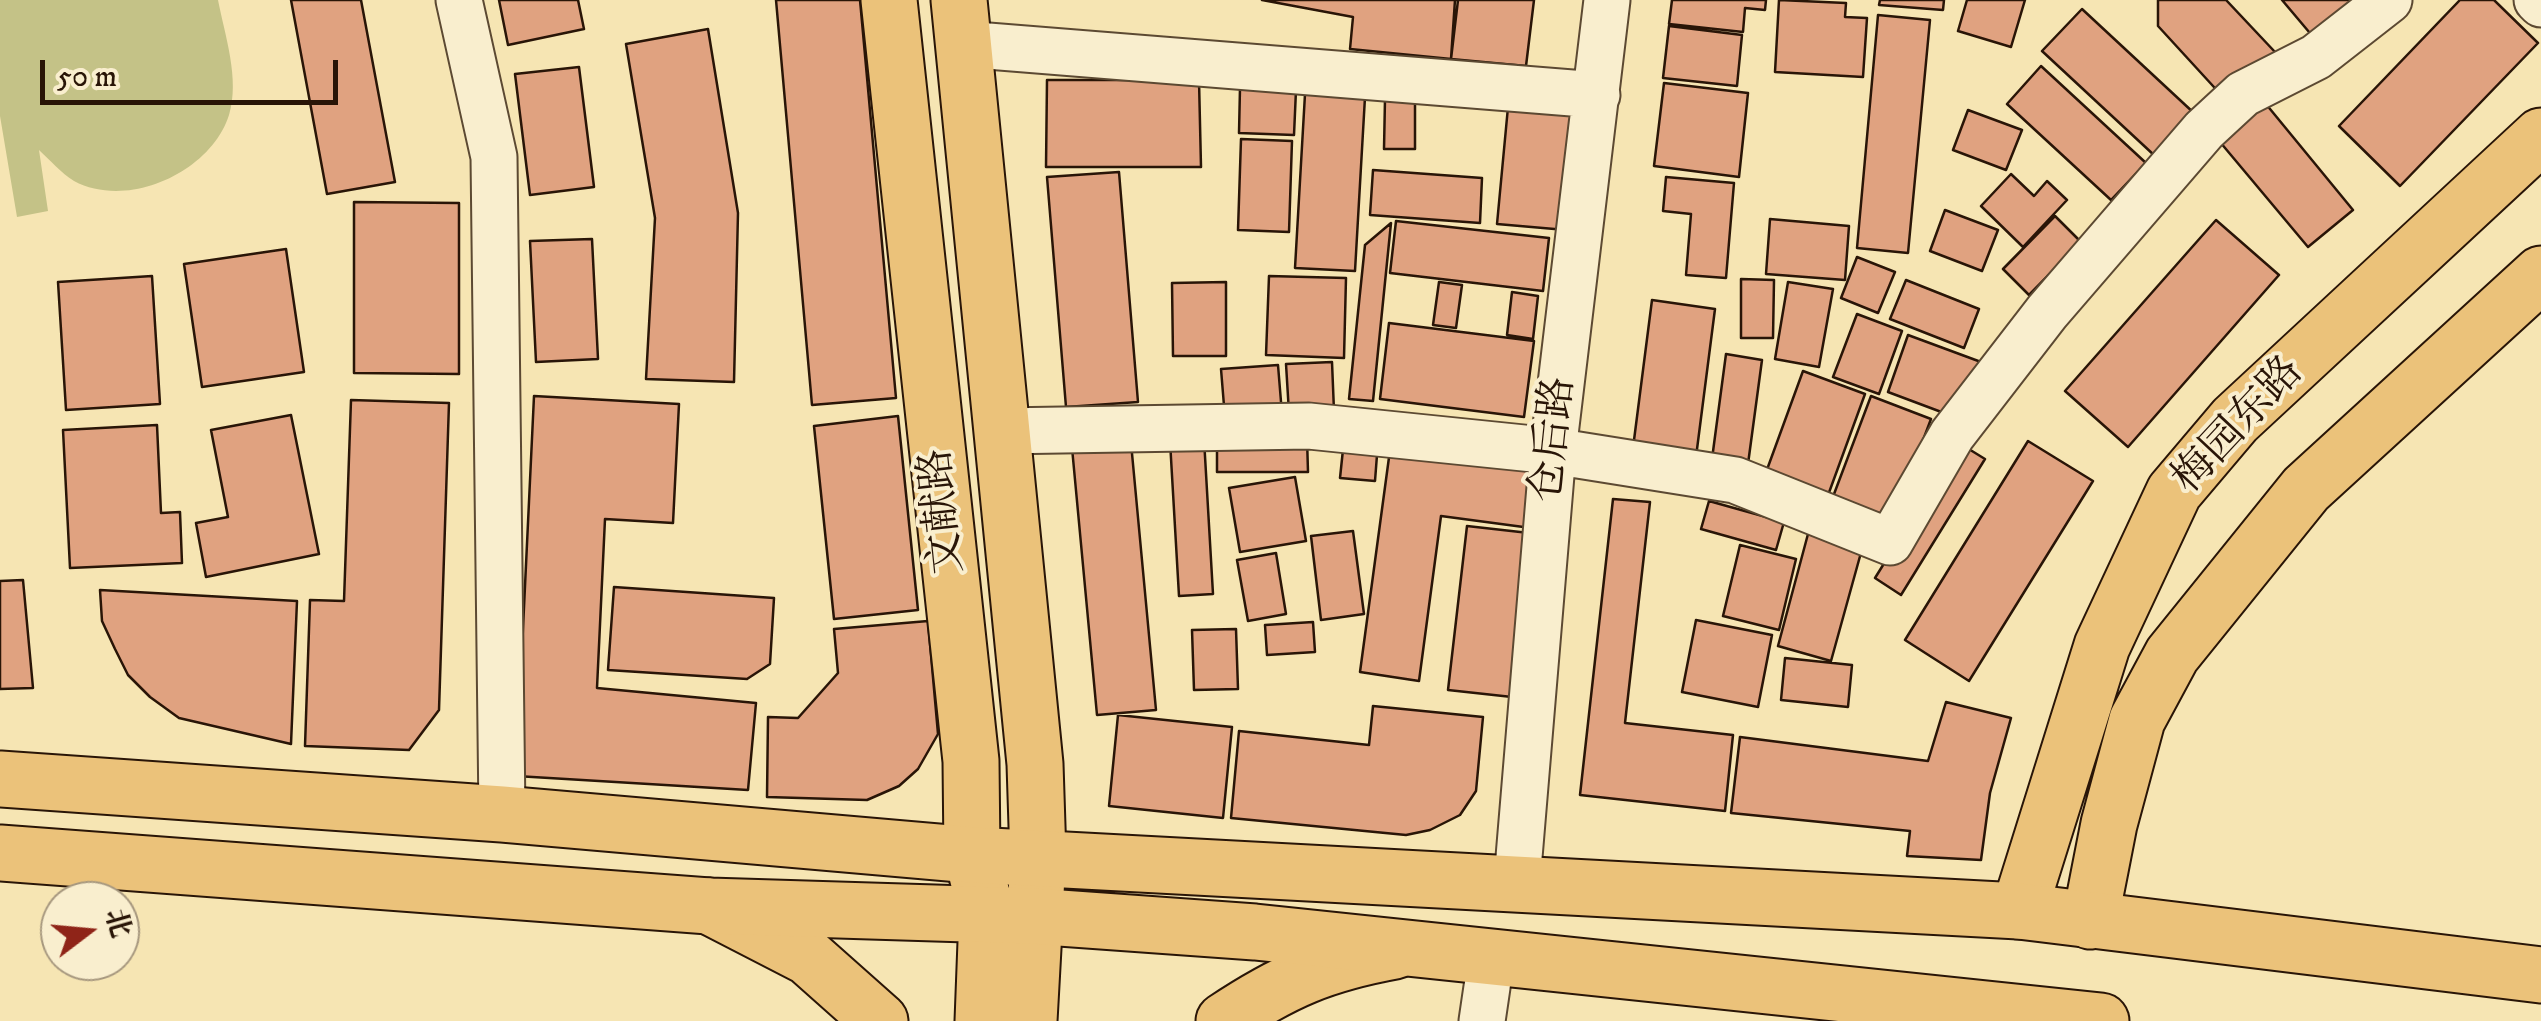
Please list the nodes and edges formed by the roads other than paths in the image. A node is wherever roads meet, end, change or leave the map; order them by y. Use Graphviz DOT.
graph roads {
  1 [pos="459,0"];
  2 [pos="889,0"];
  3 [pos="1607,0"];
  4 [pos="2389,0"];
  5 [pos="961,22"];
  6 [pos="1597,95"];
  7 [pos="2541,136"];
  8 [pos="2541,274"];
  9 [pos="1002,431"];
  10 [pos="1553,451"];
  11 [pos="0,778"];
  12 [pos="502,814"];
  13 [pos="0,853"];
  14 [pos="972,855"];
  15 [pos="1038,857"];
  16 [pos="1517,882"];
  17 [pos="709,906"];
  18 [pos="2019,911"];
  19 [pos="1010,915"];
  20 [pos="2090,921"];
  21 [pos="1402,950"];
  22 [pos="1492,960"];
  23 [pos="2541,974"];
  24 [pos="880,1021"];
  25 [pos="983,1021"];
  26 [pos="1029,1021"];
  27 [pos="1224,1021"];
  28 [pos="1482,1021"];
  29 [pos="2101,1021"];
  1 -- 12 [label="street"];
  2 -- 14 [label="main road, 文献路"];
  3 -- 6 [label="street, 仓后路"];
  4 -- 10 [label="street"];
  5 -- 6 [label="street"];
  5 -- 9 [label="main road, 文献路"];
  6 -- 10 [label="street, 仓后路"];
  7 -- 18 [label="main road, 梅园东路"];
  8 -- 20 [label="main road"];
  9 -- 10 [label="street"];
  9 -- 15 [label="main road, 文献路"];
  10 -- 16 [label="street, 仓后路"];
  11 -- 12 [label="main road"];
  12 -- 14 [label="main road"];
  13 -- 17 [label="main road"];
  14 -- 15 [label="main road"];
  14 -- 19 [label="main road, 文献路"];
  15 -- 16 [label="main road"];
  15 -- 19 [label="main road, 文献路"];
  16 -- 18 [label="main road"];
  17 -- 19 [label="main road"];
  17 -- 24 [label="main road"];
  18 -- 20 [label="main road"];
  19 -- 21 [label="main road"];
  19 -- 25 [label="main road, 文献路"];
  19 -- 26 [label="main road, 文献路"];
  20 -- 23 [label="main road"];
  21 -- 22 [label="main road"];
  21 -- 27 [label="main road"];
  22 -- 28 [label="street"];
  22 -- 29 [label="main road"];
}
